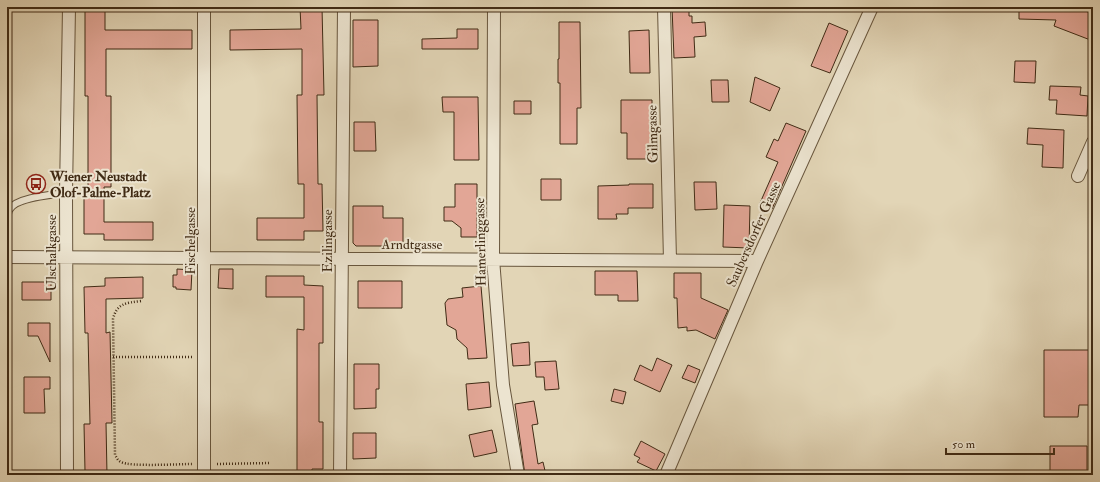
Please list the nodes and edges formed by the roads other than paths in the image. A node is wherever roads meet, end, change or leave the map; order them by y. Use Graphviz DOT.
graph roads {
  1 [pos="69,7"];
  2 [pos="204,7"];
  3 [pos="344,7"];
  4 [pos="494,7"];
  5 [pos="664,7"];
  6 [pos="872,7"];
  7 [pos="1093,142"];
  8 [pos="1078,176"];
  9 [pos="66,193"];
  10 [pos="7,218"];
  11 [pos="7,242"];
  12 [pos="7,257"];
  13 [pos="67,257"];
  14 [pos="205,258"];
  15 [pos="342,258"];
  16 [pos="493,259"];
  17 [pos="670,260"];
  18 [pos="757,261"];
  19 [pos="204,469"];
  20 [pos="67,475"];
  21 [pos="340,475"];
  22 [pos="518,475"];
  23 [pos="666,475"];
  1 -- 9 [label="street, Ulschalkgasse"];
  2 -- 14 [label="street, Fischelgasse"];
  3 -- 15 [label="street, Ezilingasse"];
  4 -- 16 [label="street, Hamerlinggasse"];
  5 -- 17 [label="street, Gilmgasse"];
  6 -- 18 [label="street, Saubersdorfer Gasse"];
  7 -- 8 [label="street"];
  9 -- 10 [label="lane"];
  9 -- 13 [label="street, Ulschalkgasse"];
  11 -- 12 [label="lane"];
  12 -- 13 [label="street, Arndtgasse"];
  13 -- 14 [label="street, Arndtgasse"];
  13 -- 20 [label="street, Ulschalkgasse"];
  14 -- 15 [label="street, Arndtgasse"];
  14 -- 19 [label="street, Fischelgasse"];
  15 -- 16 [label="street, Arndtgasse"];
  15 -- 21 [label="street, Ezilingasse"];
  16 -- 17 [label="street, Arndtgasse"];
  16 -- 22 [label="street, Hamerlinggasse"];
  17 -- 18 [label="street, Arndtgasse"];
  18 -- 23 [label="street, Saubersdorfer Gasse"];
}
